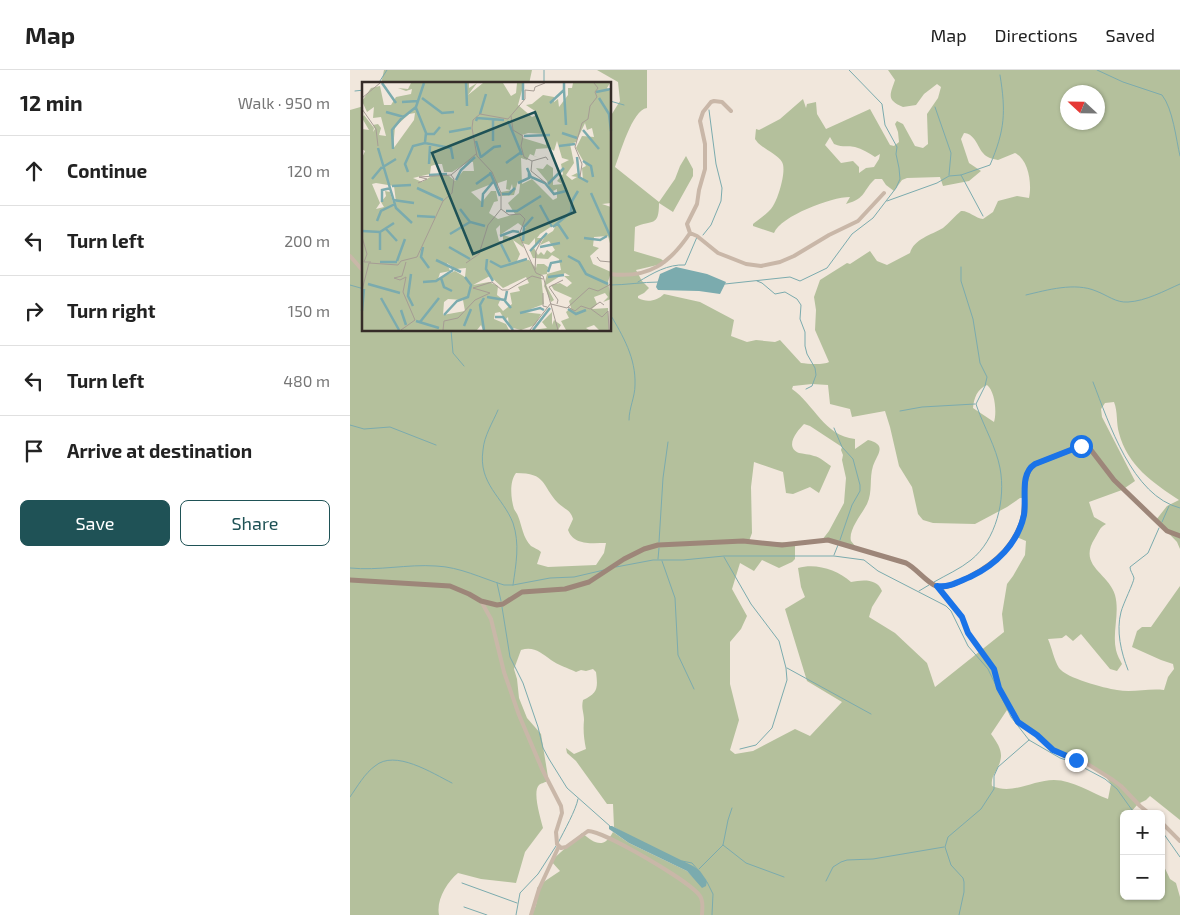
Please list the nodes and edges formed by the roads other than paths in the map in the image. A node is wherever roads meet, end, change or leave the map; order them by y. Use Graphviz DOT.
graph roads {
  1 [pos="731,111"];
  2 [pos="884,193"];
  3 [pos="690,233"];
  4 [pos="350,256"];
  5 [pos="362,270"];
  6 [pos="611,274"];
  7 [pos="1180,536"];
  8 [pos="350,580"];
  9 [pos="937,586"];
  10 [pos="481,601"];
  11 [pos="1145,810"];
  12 [pos="1165,826"];
  13 [pos="1180,841"];
  14 [pos="559,846"];
  15 [pos="531,915"];
  16 [pos="702,915"];
  1 -- 3 [label="street"];
  2 -- 3 [label="street"];
  3 -- 6 [label="street"];
  4 -- 5 [label="street"];
  7 -- 9 [label="street"];
  8 -- 10 [label="street"];
  9 -- 10 [label="street"];
  9 -- 11 [label="street"];
  10 -- 14 [label="street"];
  12 -- 13 [label="street"];
  14 -- 15 [label="street"];
  14 -- 16 [label="street"];
}
